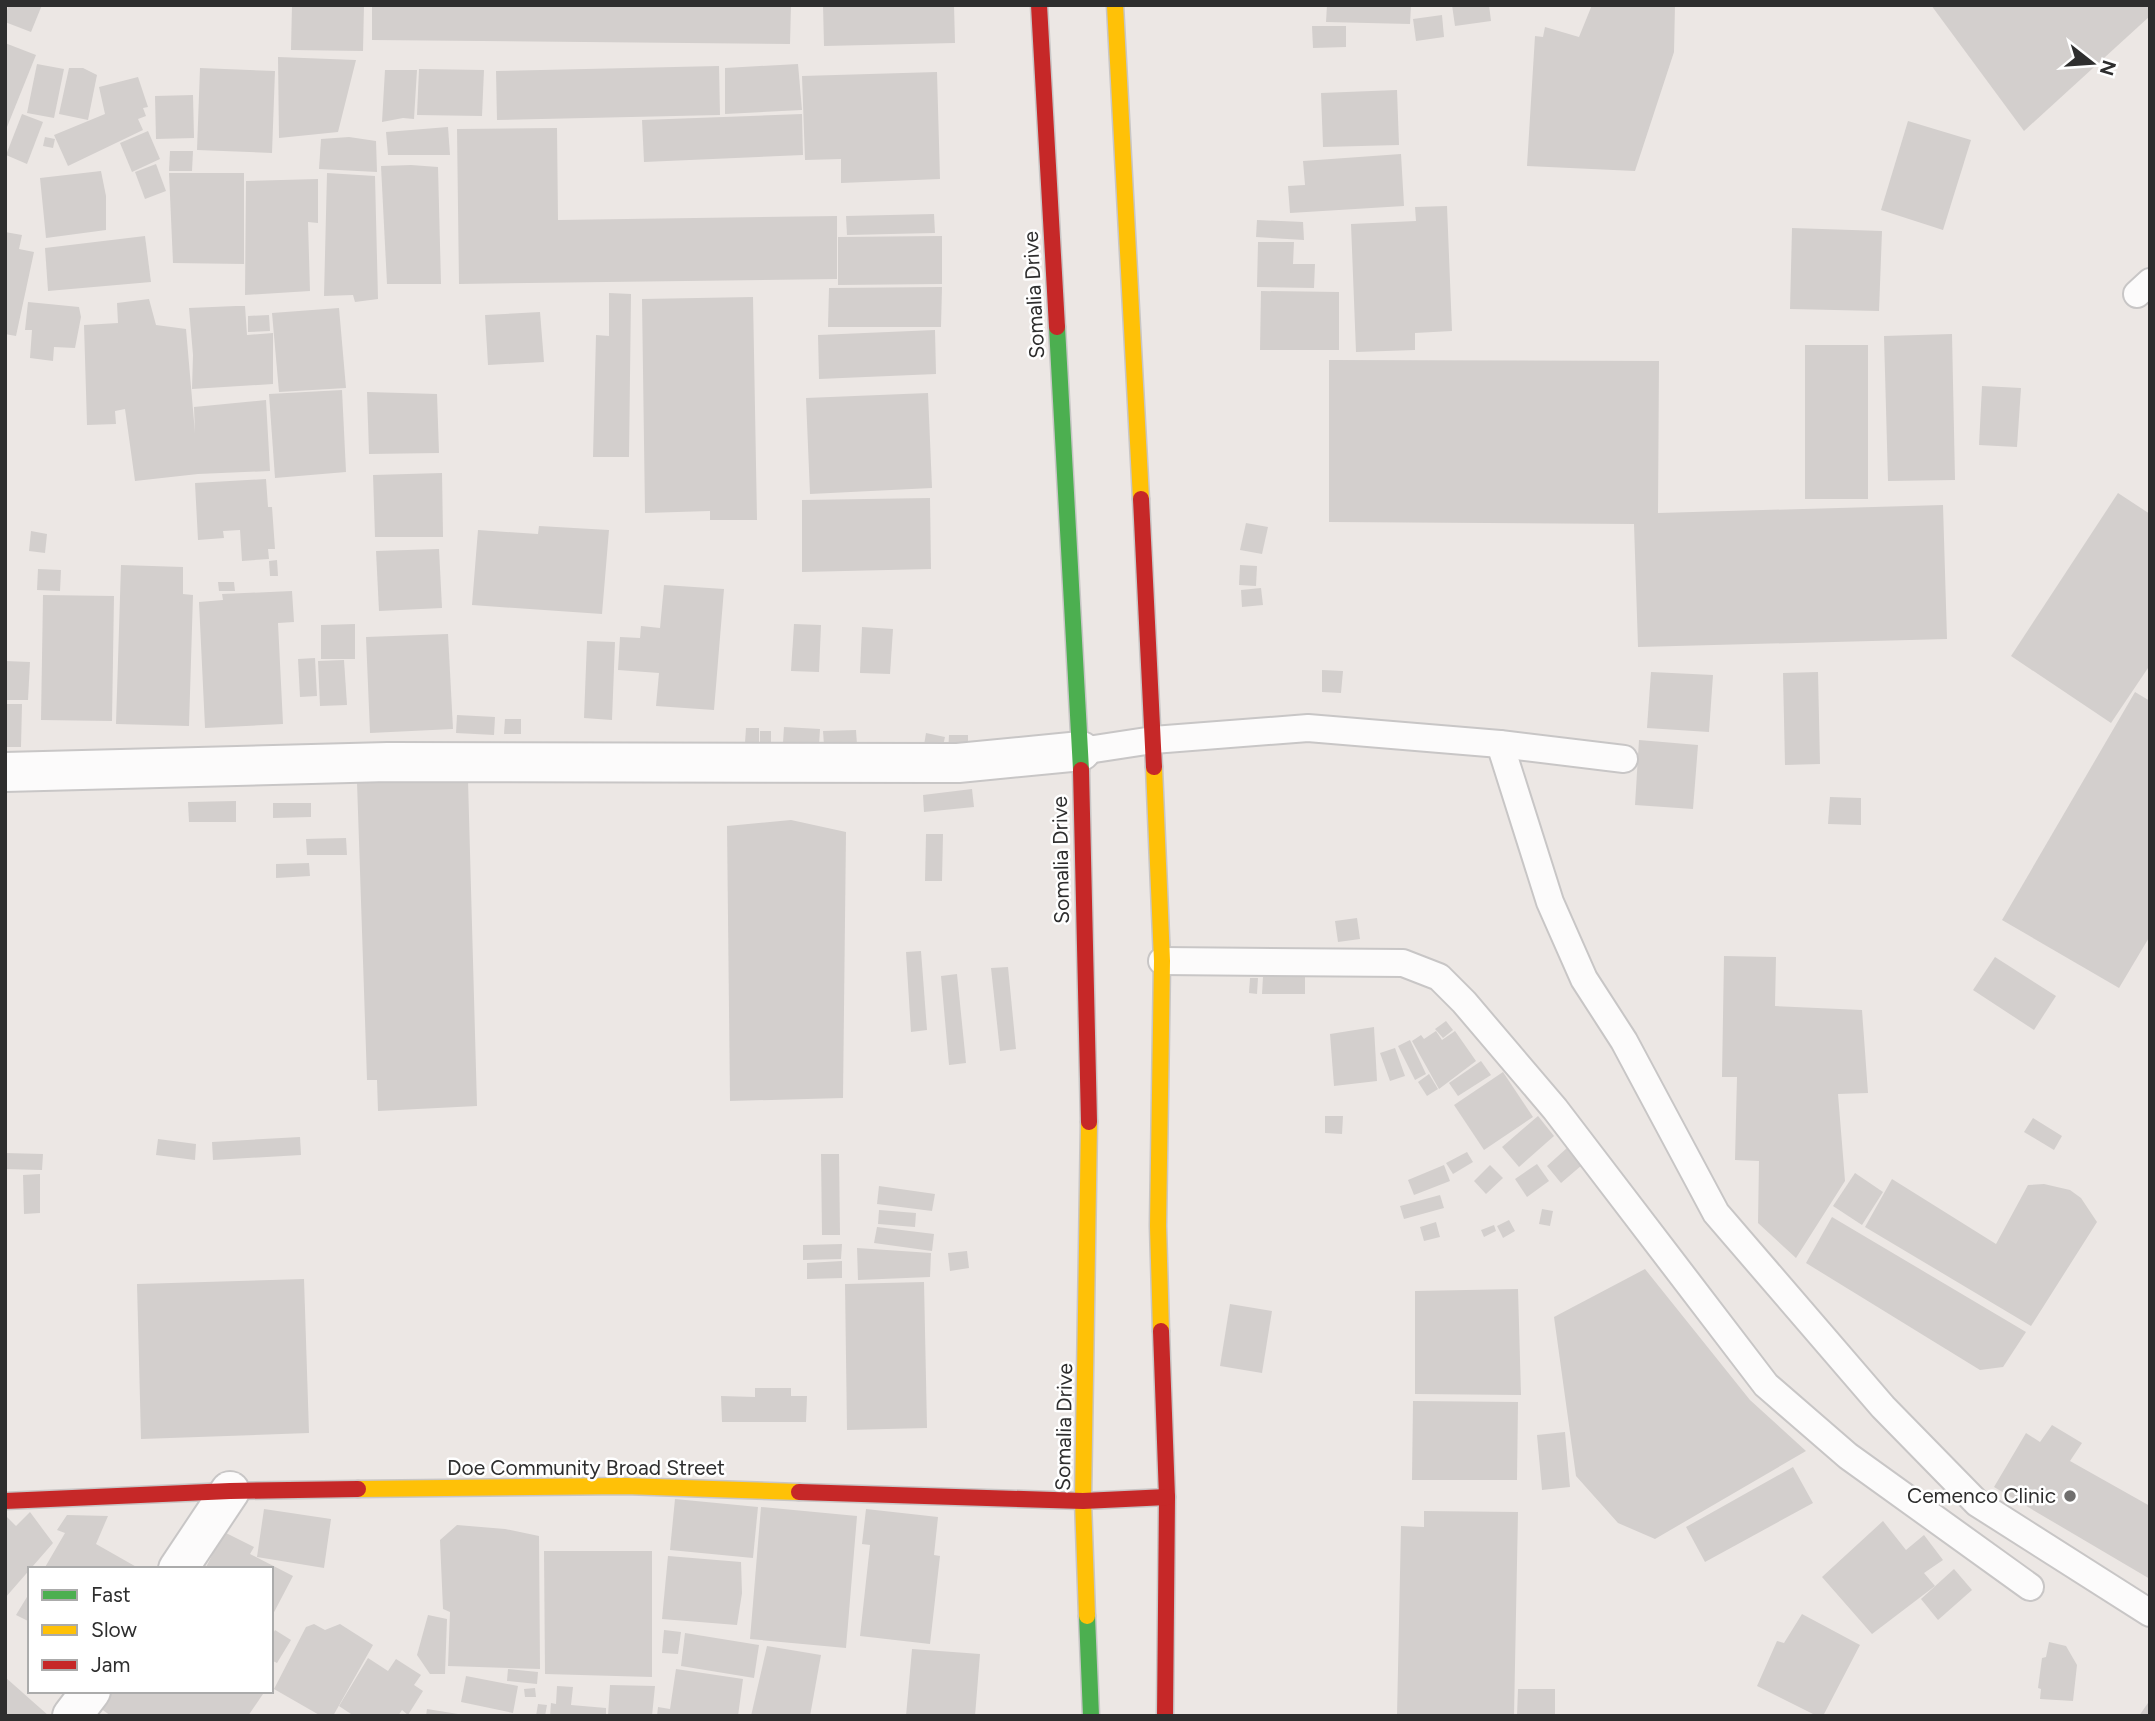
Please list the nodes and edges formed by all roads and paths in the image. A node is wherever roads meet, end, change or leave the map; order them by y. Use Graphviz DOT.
graph roads {
  1 [pos="1039,5"];
  2 [pos="1115,5"];
  3 [pos="1153,740"];
  4 [pos="1500,744"];
  5 [pos="1081,751"];
  6 [pos="1624,759"];
  7 [pos="5,772"];
  8 [pos="1162,961"];
  9 [pos="230,1491"];
  10 [pos="1167,1497"];
  11 [pos="5,1500"];
  12 [pos="1083,1501"];
  13 [pos="179,1567"];
  14 [pos="2030,1587"];
  15 [pos="2150,1613"];
  16 [pos="89,1693"];
  17 [pos="72,1716"];
  18 [pos="1091,1716"];
  19 [pos="1165,1716"];
  1 -- 5 [label="main road, Somalia Drive"];
  2 -- 3 [label="main road"];
  3 -- 4 [label="lane"];
  3 -- 5 [label="lane"];
  3 -- 8 [label="main road"];
  4 -- 6 [label="lane"];
  4 -- 15 [label="lane"];
  5 -- 7 [label="street"];
  5 -- 12 [label="main road, Somalia Drive"];
  8 -- 10 [label="main road"];
  8 -- 14 [label="lane"];
  9 -- 11 [label="main road, Doe Community Broad Street"];
  9 -- 12 [label="main road, Doe Community Broad Street"];
  9 -- 13 [label="street"];
  10 -- 12 [label="main road, Doe Community Broad Street"];
  10 -- 19 [label="main road"];
  12 -- 18 [label="main road, Somalia Drive"];
  16 -- 17 [label="street"];
}
